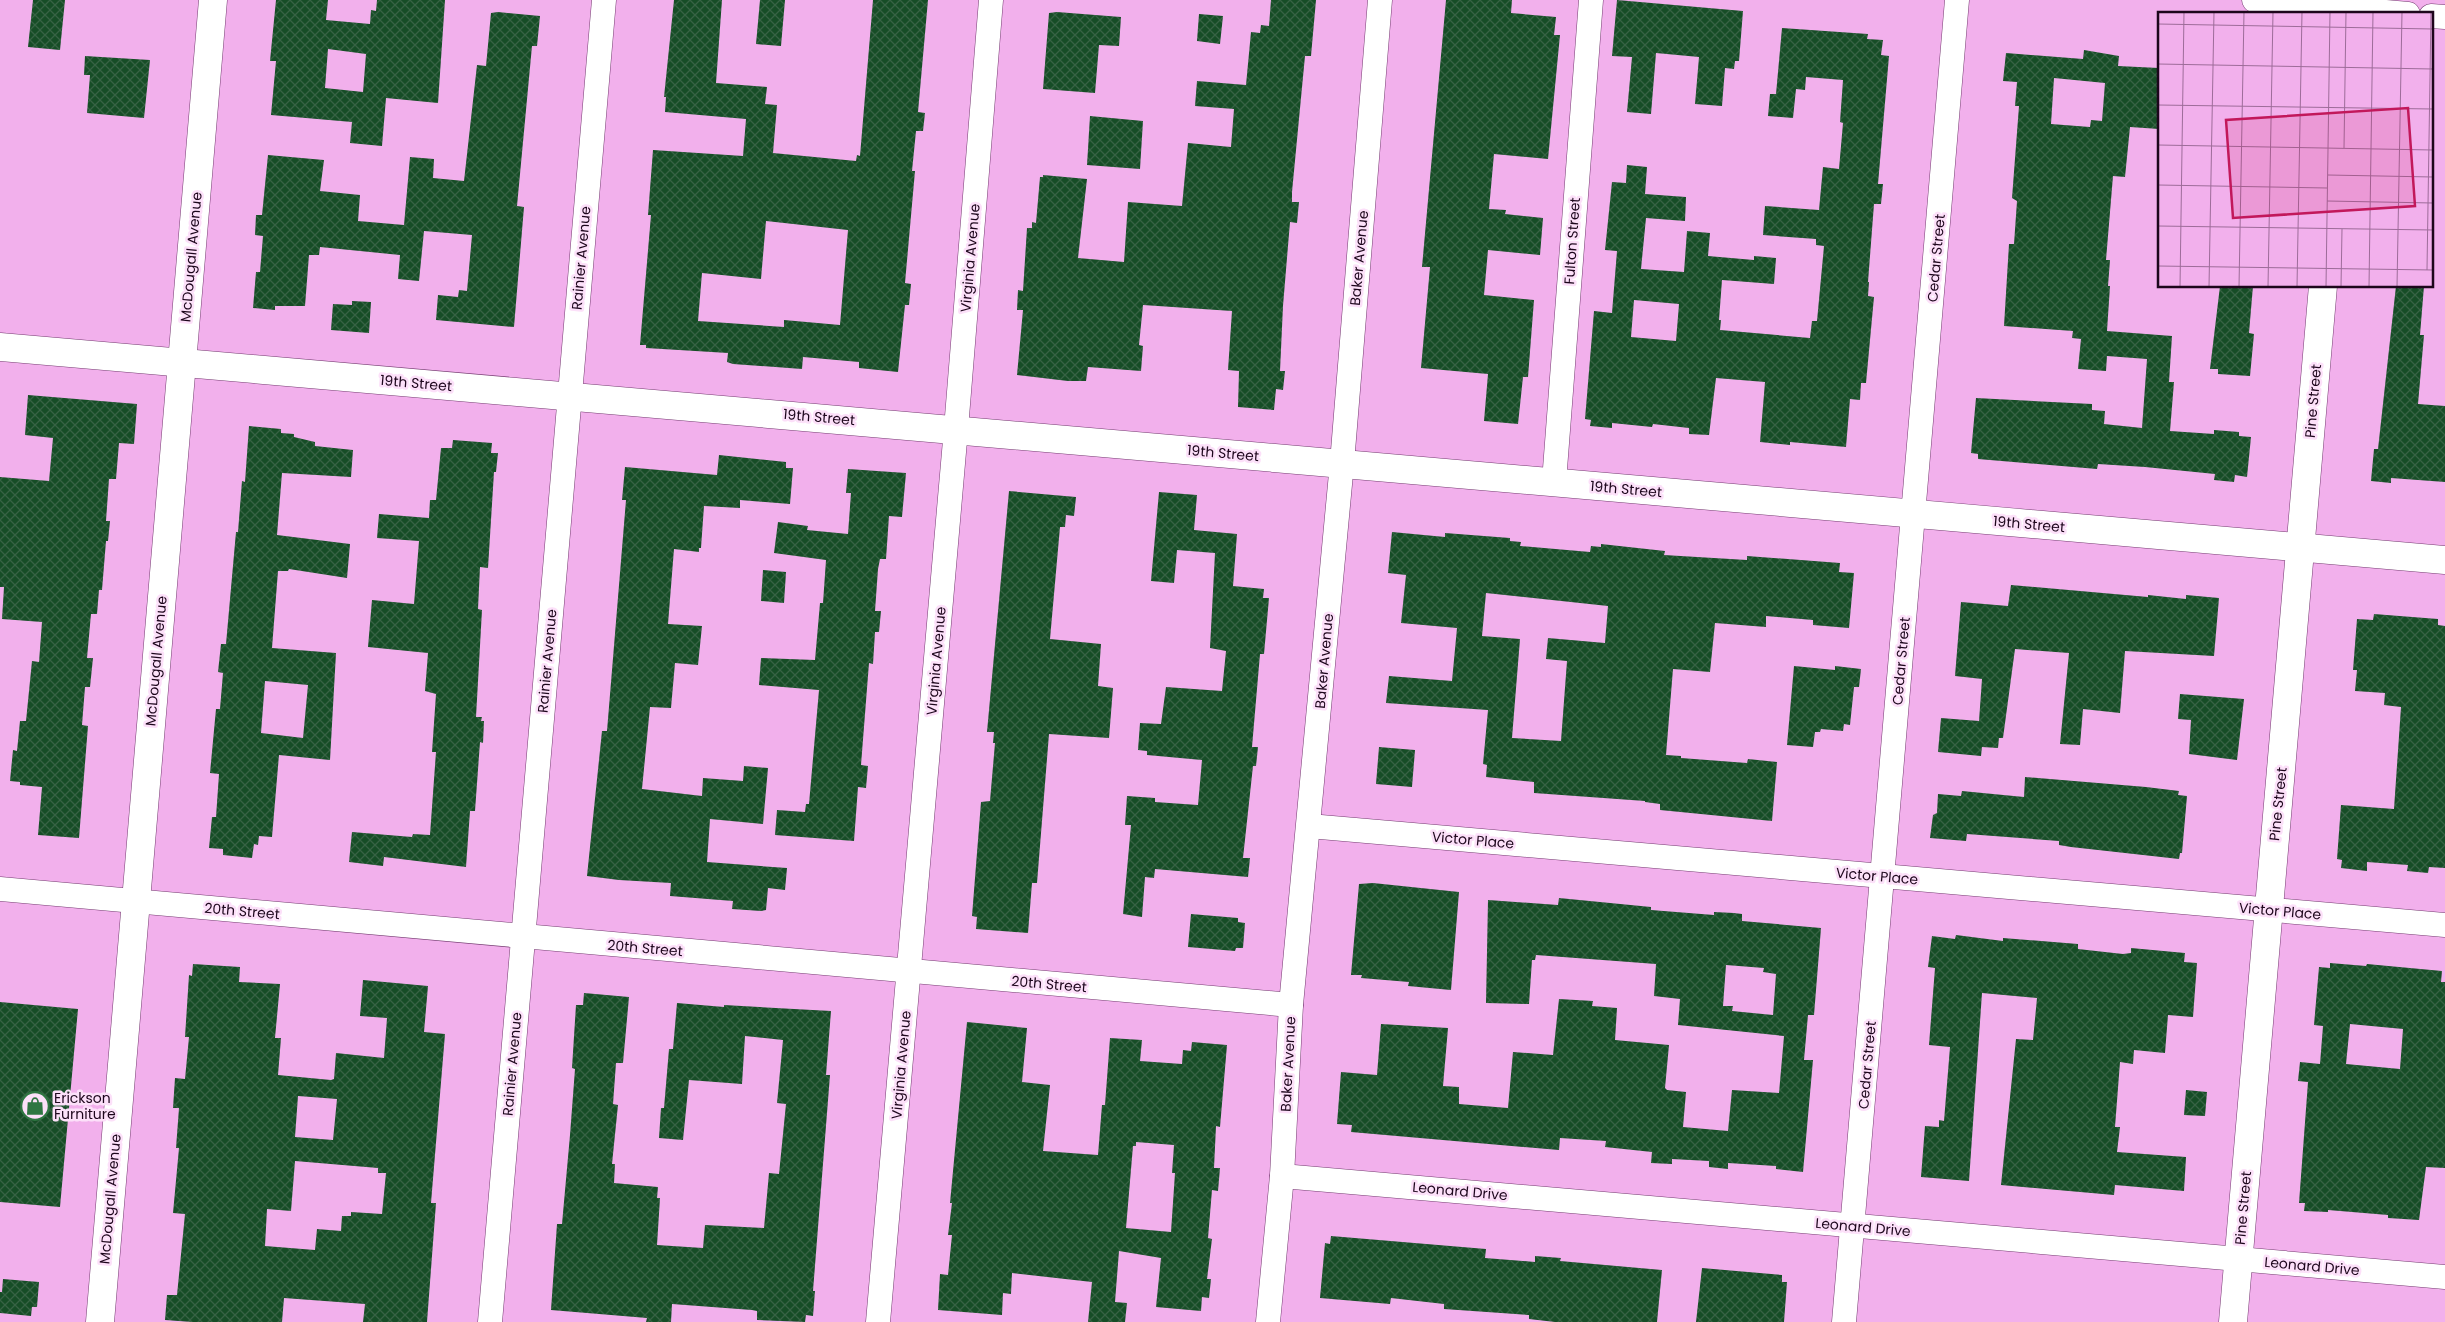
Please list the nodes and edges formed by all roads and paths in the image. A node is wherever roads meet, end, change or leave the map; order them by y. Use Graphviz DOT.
graph roads {
  1 [pos="213,0"];
  2 [pos="604,0"];
  3 [pos="991,0"];
  4 [pos="1380,0"];
  5 [pos="1591,0"];
  6 [pos="1957,0"];
  7 [pos="2254,0"];
  8 [pos="2348,7"];
  9 [pos="2391,12"];
  10 [pos="2432,16"];
  11 [pos="2445,17"];
  12 [pos="2323,288"];
  13 [pos="0,347"];
  14 [pos="182,362"];
  15 [pos="570,396"];
  16 [pos="956,429"];
  17 [pos="1342,463"];
  18 [pos="1554,482"];
  19 [pos="1914,514"];
  20 [pos="2300,548"];
  21 [pos="2445,560"];
  22 [pos="1309,826"];
  23 [pos="1883,876"];
  24 [pos="0,889"];
  25 [pos="136,902"];
  26 [pos="2267,910"];
  27 [pos="2445,925"];
  28 [pos="523,937"];
  29 [pos="909,972"];
  30 [pos="1291,1005"];
  31 [pos="1282,1176"];
  32 [pos="1853,1226"];
  33 [pos="2238,1259"];
  34 [pos="2445,1277"];
  35 [pos="100,1322"];
  36 [pos="490,1322"];
  37 [pos="878,1322"];
  38 [pos="1268,1322"];
  39 [pos="1844,1322"];
  40 [pos="2233,1322"];
  1 -- 14 [label="street, McDougall Avenue"];
  2 -- 15 [label="street, Rainier Avenue"];
  3 -- 16 [label="street, Virginia Avenue"];
  4 -- 17 [label="street, Baker Avenue"];
  5 -- 18 [label="street, Fulton Street"];
  6 -- 19 [label="street, Cedar Street"];
  7 -- 8 [label="street"];
  8 -- 9 [label="street"];
  10 -- 11 [label="street"];
  12 -- 20 [label="street, Pine Street"];
  13 -- 14 [label="street, 19th Street"];
  14 -- 15 [label="street, 19th Street"];
  14 -- 25 [label="street, McDougall Avenue"];
  15 -- 16 [label="street, 19th Street"];
  15 -- 28 [label="street, Rainier Avenue"];
  16 -- 17 [label="street, 19th Street"];
  16 -- 29 [label="street, Virginia Avenue"];
  17 -- 18 [label="street, 19th Street"];
  17 -- 22 [label="street, Baker Avenue"];
  18 -- 19 [label="street, 19th Street"];
  19 -- 20 [label="street, 19th Street"];
  19 -- 23 [label="street, Cedar Street"];
  20 -- 21 [label="street, 19th Street"];
  20 -- 26 [label="street, Pine Street"];
  22 -- 23 [label="street, Victor Place"];
  22 -- 30 [label="street, Baker Avenue"];
  23 -- 26 [label="street, Victor Place"];
  23 -- 32 [label="street, Cedar Street"];
  24 -- 25 [label="street, 20th Street"];
  25 -- 28 [label="street, 20th Street"];
  25 -- 35 [label="street, McDougall Avenue"];
  26 -- 27 [label="street, Victor Place"];
  26 -- 33 [label="street, Pine Street"];
  28 -- 29 [label="street, 20th Street"];
  28 -- 36 [label="street, Rainier Avenue"];
  29 -- 30 [label="street, 20th Street"];
  29 -- 37 [label="street, Virginia Avenue"];
  30 -- 31 [label="street, Baker Avenue"];
  31 -- 32 [label="street, Leonard Drive"];
  31 -- 38 [label="street, Baker Avenue"];
  32 -- 33 [label="street, Leonard Drive"];
  32 -- 39 [label="street, Cedar Street"];
  33 -- 34 [label="street, Leonard Drive"];
  33 -- 40 [label="street, Pine Street"];
}
